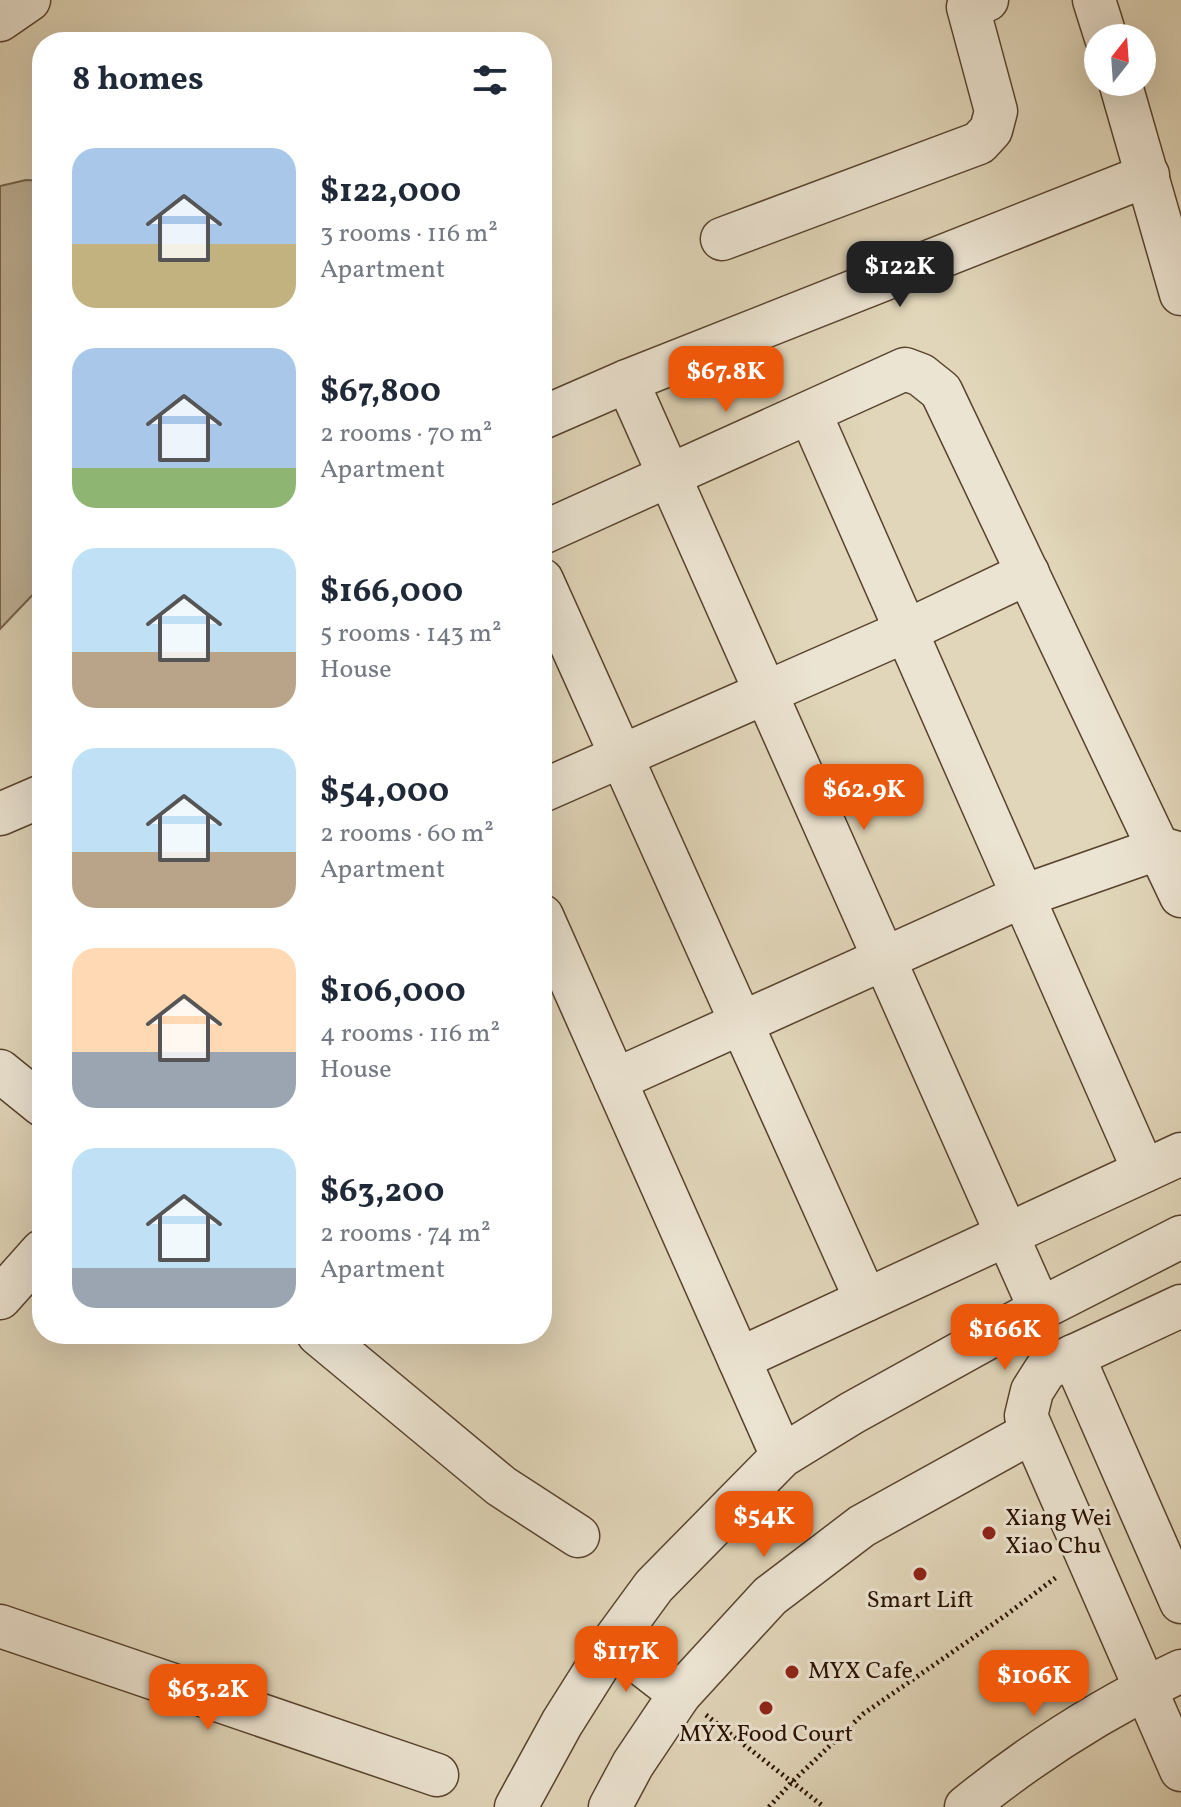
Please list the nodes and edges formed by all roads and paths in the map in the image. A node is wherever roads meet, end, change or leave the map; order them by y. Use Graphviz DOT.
graph roads {
  1 [pos="29,0"];
  2 [pos="987,0"];
  3 [pos="1094,0"];
  4 [pos="0,20"];
  5 [pos="1102,24"];
  6 [pos="1124,96"];
  7 [pos="1148,175"];
  8 [pos="722,239"];
  9 [pos="1181,294"];
  10 [pos="627,381"];
  11 [pos="810,413"];
  12 [pos="552,414"];
  13 [pos="670,476"];
  14 [pos="552,529"];
  15 [pos="1028,573"];
  16 [pos="552,602"];
  17 [pos="906,631"];
  18 [pos="765,691"];
  19 [pos="621,756"];
  20 [pos="552,787"];
  21 [pos="32,800"];
  22 [pos="0,814"];
  23 [pos="1170,851"];
  24 [pos="1023,896"];
  25 [pos="1181,896"];
  26 [pos="552,938"];
  27 [pos="884,958"];
  28 [pos="742,1022"];
  29 [pos="0,1071"];
  30 [pos="615,1080"];
  31 [pos="32,1097"];
  32 [pos="1163,1162"];
  33 [pos="1007,1235"];
  34 [pos="1181,1237"];
  35 [pos="32,1262"];
  36 [pos="0,1298"];
  37 [pos="866,1300"];
  38 [pos="1181,1306"];
  39 [pos="1040,1309"];
  40 [pos="330,1344"];
  41 [pos="1073,1356"];
  42 [pos="739,1359"];
  43 [pos="1032,1432"];
  44 [pos="782,1456"];
  45 [pos="578,1536"];
  46 [pos="1087,1553"];
  47 [pos="1181,1602"];
  48 [pos="0,1626"];
  49 [pos="613,1642"];
  50 [pos="1163,1680"];
  51 [pos="680,1694"];
  52 [pos="1181,1770"];
  53 [pos="437,1775"];
  54 [pos="792,1782"];
  55 [pos="516,1807"];
  56 [pos="610,1807"];
  57 [pos="769,1807"];
  58 [pos="824,1807"];
  59 [pos="966,1807"];
  1 -- 4 [label="street"];
  2 -- 8 [label="street"];
  3 -- 5 [label="street"];
  6 -- 7 [label="street"];
  7 -- 9 [label="street"];
  7 -- 10 [label="street"];
  10 -- 12 [label="street"];
  10 -- 13 [label="street"];
  11 -- 13 [label="street"];
  11 -- 15 [label="street"];
  11 -- 17 [label="street"];
  13 -- 14 [label="street"];
  13 -- 18 [label="street"];
  15 -- 17 [label="street"];
  15 -- 23 [label="street"];
  16 -- 19 [label="street"];
  17 -- 18 [label="street"];
  17 -- 24 [label="street"];
  18 -- 19 [label="street"];
  18 -- 27 [label="street"];
  19 -- 20 [label="street"];
  19 -- 28 [label="street"];
  21 -- 22 [label="street"];
  23 -- 24 [label="street"];
  23 -- 25 [label="street"];
  24 -- 27 [label="street"];
  24 -- 32 [label="street"];
  26 -- 30 [label="street"];
  27 -- 28 [label="street"];
  27 -- 33 [label="street"];
  28 -- 30 [label="street"];
  28 -- 37 [label="street"];
  29 -- 31 [label="street"];
  30 -- 42 [label="street"];
  32 -- 33 [label="street"];
  33 -- 37 [label="street"];
  33 -- 39 [label="street"];
  34 -- 39 [label="street"];
  35 -- 36 [label="street"];
  37 -- 42 [label="street"];
  38 -- 41 [label="street"];
  39 -- 44 [label="street"];
  40 -- 45 [label="street"];
  41 -- 43 [label="street"];
  41 -- 47 [label="street"];
  42 -- 44 [label="street"];
  43 -- 46 [label="street"];
  43 -- 51 [label="street"];
  44 -- 49 [label="street"];
  46 -- 50 [label="street"];
  46 -- 54 [label="path"];
  48 -- 53 [label="street"];
  49 -- 51 [label="street"];
  49 -- 55 [label="street"];
  50 -- 52 [label="street"];
  50 -- 59 [label="street"];
  51 -- 54 [label="path"];
  51 -- 56 [label="street"];
  54 -- 57 [label="path"];
  54 -- 58 [label="path"];
}
